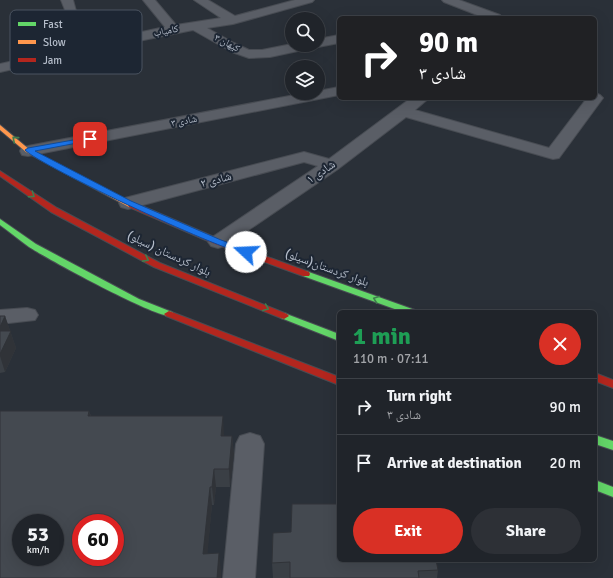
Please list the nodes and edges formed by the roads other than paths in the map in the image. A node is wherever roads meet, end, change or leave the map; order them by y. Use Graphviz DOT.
graph roads {
  1 [pos="67,0"];
  2 [pos="148,0"];
  3 [pos="200,0"];
  4 [pos="308,0"];
  5 [pos="448,0"];
  6 [pos="70,10"];
  7 [pos="491,16"];
  8 [pos="233,20"];
  9 [pos="197,27"];
  10 [pos="173,29"];
  11 [pos="142,37"];
  12 [pos="337,39"];
  13 [pos="325,42"];
  14 [pos="285,49"];
  15 [pos="10,66"];
  16 [pos="0,68"];
  17 [pos="337,91"];
  18 [pos="418,100"];
  19 [pos="593,100"];
  20 [pos="403,111"];
  21 [pos="0,127"];
  22 [pos="28,150"];
  23 [pos="332,165"];
  24 [pos="0,173"];
  25 [pos="128,203"];
  26 [pos="0,221"];
  27 [pos="218,242"];
  28 [pos="406,310"];
  29 [pos="27,315"];
  30 [pos="0,317"];
  31 [pos="337,337"];
  32 [pos="597,378"];
  33 [pos="337,380"];
  34 [pos="613,384"];
  35 [pos="597,440"];
  36 [pos="250,444"];
  37 [pos="613,446"];
  38 [pos="597,486"];
  39 [pos="613,492"];
  40 [pos="240,578"];
  1 -- 6 [label="street"];
  2 -- 10 [label="street"];
  3 -- 8 [label="street"];
  4 -- 8 [label="street, کامیاب"];
  5 -- 7 [label="street"];
  8 -- 9 [label="street, کامیاب"];
  9 -- 10 [label="street, کامیاب"];
  9 -- 14 [label="street, کیهان ۳"];
  10 -- 11 [label="street, کامیاب"];
  12 -- 13 [label="street"];
  15 -- 16 [label="street, کامیاب"];
  17 -- 22 [label="street, شادی ۳"];
  18 -- 20 [label="street, شادی ۱"];
  19 -- 20 [label="street"];
  20 -- 23 [label="street, شادی ۱"];
  22 -- 21 [label="main road, بلوار کردستان(سیلو), one-way"];
  22 -- 25 [label="main road, بلوار کردستان(سیلو)"];
  23 -- 25 [label="street, شادی ۲"];
  23 -- 27 [label="street, شادی ۱"];
  24 -- 31 [label="main road, بلوار کردستان (سیلو), one-way"];
  25 -- 27 [label="main road, بلوار کردستان(سیلو)"];
  26 -- 33 [label="main road"];
  28 -- 27 [label="main road, بلوار کردستان(سیلو), one-way"];
  29 -- 30 [label="street"];
  32 -- 34 [label="main road"];
  35 -- 37 [label="main road"];
  36 -- 40 [label="street"];
  38 -- 39 [label="main road"];
}
